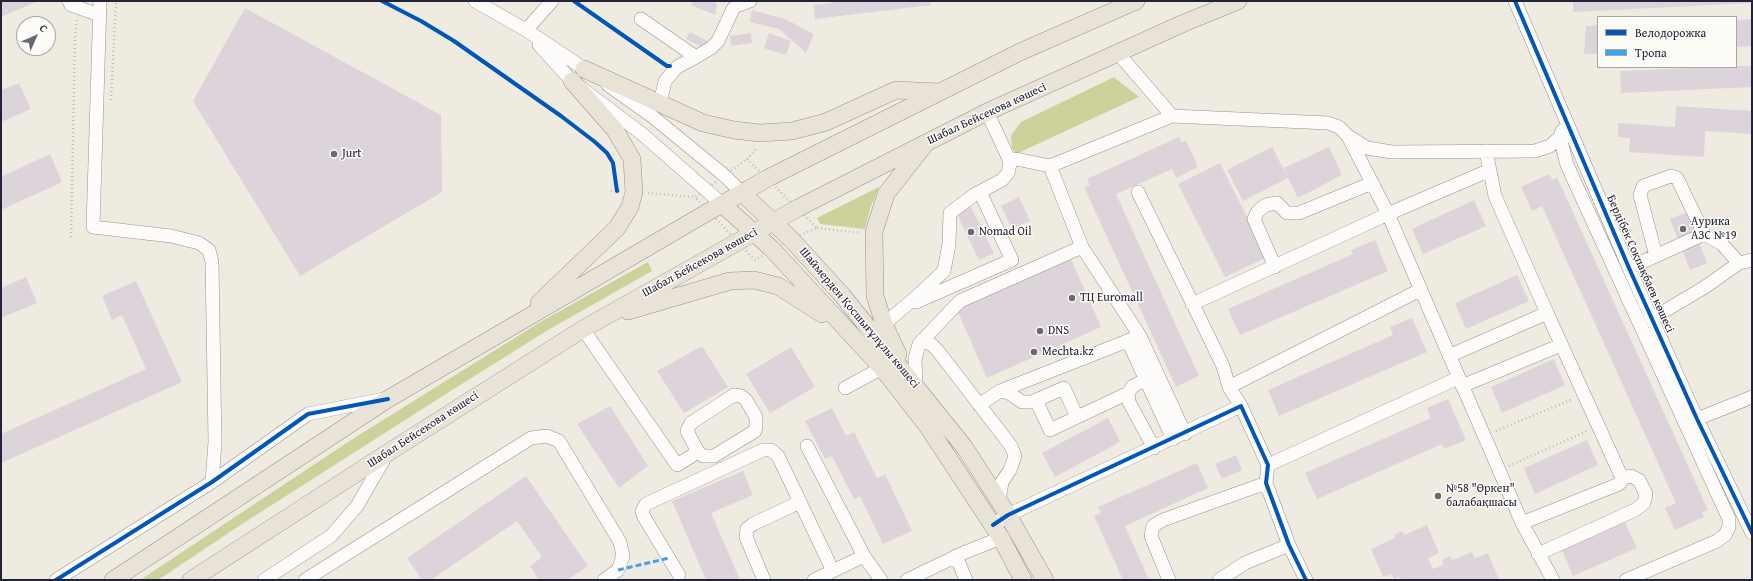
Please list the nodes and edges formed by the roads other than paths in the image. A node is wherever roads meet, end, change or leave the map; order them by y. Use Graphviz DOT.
graph roads {
  1 [pos="100,1"];
  2 [pos="475,1"];
  3 [pos="552,1"];
  4 [pos="750,1"];
  5 [pos="1136,1"];
  6 [pos="1238,1"];
  7 [pos="1514,1"];
  8 [pos="73,4"];
  9 [pos="99,15"];
  10 [pos="641,19"];
  11 [pos="526,30"];
  12 [pos="1118,53"];
  13 [pos="696,58"];
  14 [pos="584,69"];
  15 [pos="572,81"];
  16 [pos="941,92"];
  17 [pos="660,104"];
  18 [pos="987,112"];
  19 [pos="1172,116"];
  20 [pos="1566,120"];
  21 [pos="1348,136"];
  22 [pos="1560,137"];
  23 [pos="927,142"];
  24 [pos="1486,151"];
  25 [pos="1008,160"];
  26 [pos="1050,166"];
  27 [pos="1490,170"];
  28 [pos="1372,183"];
  29 [pos="742,192"];
  30 [pos="980,192"];
  31 [pos="1138,192"];
  32 [pos="715,208"];
  33 [pos="1388,214"];
  34 [pos="773,222"];
  35 [pos="754,233"];
  36 [pos="1704,234"];
  37 [pos="1082,247"];
  38 [pos="1656,256"];
  39 [pos="1752,260"];
  40 [pos="1739,263"];
  41 [pos="1275,266"];
  42 [pos="1630,268"];
  43 [pos="1420,290"];
  44 [pos="1192,304"];
  45 [pos="904,307"];
  46 [pos="1547,313"];
  47 [pos="1652,318"];
  48 [pos="600,319"];
  49 [pos="517,323"];
  50 [pos="884,324"];
  51 [pos="842,327"];
  52 [pos="582,329"];
  53 [pos="1134,338"];
  54 [pos="919,344"];
  55 [pos="1562,345"];
  56 [pos="1449,356"];
  57 [pos="882,368"];
  58 [pos="1152,377"];
  59 [pos="911,379"];
  60 [pos="1460,382"];
  61 [pos="1229,387"];
  62 [pos="845,388"];
  63 [pos="1000,391"];
  64 [pos="1128,393"];
  65 [pos="1752,397"];
  66 [pos="388,398"];
  67 [pos="1036,400"];
  68 [pos="979,405"];
  69 [pos="1241,406"];
  70 [pos="1077,417"];
  71 [pos="1697,419"];
  72 [pos="1185,434"];
  73 [pos="1173,439"];
  74 [pos="807,446"];
  75 [pos="1154,448"];
  76 [pos="389,452"];
  77 [pos="698,452"];
  78 [pos="1268,465"];
  79 [pos="1622,478"];
  80 [pos="212,482"];
  81 [pos="1266,483"];
  82 [pos="800,502"];
  83 [pos="1004,508"];
  84 [pos="1522,523"];
  85 [pos="997,532"];
  86 [pos="1752,533"];
  87 [pos="1289,545"];
  88 [pos="1538,554"];
  89 [pos="864,556"];
  90 [pos="956,556"];
  91 [pos="823,577"];
  92 [pos="677,578"];
  93 [pos="56,580"];
  94 [pos="113,580"];
  95 [pos="191,580"];
  96 [pos="264,580"];
  97 [pos="305,580"];
  98 [pos="604,580"];
  99 [pos="764,580"];
  100 [pos="881,580"];
  101 [pos="907,580"];
  102 [pos="966,580"];
  103 [pos="1023,580"];
  104 [pos="1045,580"];
  105 [pos="1168,580"];
  106 [pos="1220,580"];
  107 [pos="1306,580"];
  108 [pos="1553,580"];
  109 [pos="1626,580"];
  1 -- 9 [label="street"];
  2 -- 11 [label="street, Шаймерден Қосшығұлұлы көшесі"];
  3 -- 11 [label="street"];
  4 -- 13 [label="street"];
  5 -- 16 [label="main road"];
  6 -- 12 [label="main road, Шабал Бейсекова көшесі"];
  7 -- 20 [label="street, Бердібек Соқпақбаев көшесі"];
  8 -- 9 [label="street"];
  9 -- 80 [label="street"];
  10 -- 13 [label="street"];
  11 -- 14 [label="street, Шаймерден Қосшығұлұлы көшесі"];
  11 -- 15 [label="street, Шаймерден Қосшығұлұлы көшесі"];
  12 -- 18 [label="main road, Шабал Бейсекова көшесі"];
  12 -- 19 [label="street"];
  13 -- 17 [label="street"];
  14 -- 17 [label="main road"];
  14 -- 29 [label="street, Шаймерден Қосшығұлұлы көшесі"];
  15 -- 32 [label="street, Шаймерден Қосшығұлұлы көшесі"];
  15 -- 49 [label="main road"];
  16 -- 17 [label="main road"];
  16 -- 29 [label="main road"];
  18 -- 23 [label="main road, Шабал Бейсекова көшесі"];
  18 -- 25 [label="street"];
  19 -- 21 [label="street"];
  19 -- 26 [label="street"];
  20 -- 22 [label="street"];
  20 -- 42 [label="street, Бердібек Соқпақбаев көшесі"];
  21 -- 24 [label="street"];
  21 -- 28 [label="street"];
  22 -- 24 [label="street"];
  22 -- 109 [label="street"];
  23 -- 34 [label="main road, Шабал Бейсекова көшесі"];
  23 -- 50 [label="main road"];
  24 -- 27 [label="street"];
  25 -- 26 [label="street"];
  25 -- 30 [label="street"];
  26 -- 37 [label="street"];
  27 -- 33 [label="street"];
  27 -- 46 [label="street"];
  28 -- 33 [label="street"];
  28 -- 41 [label="street"];
  29 -- 32 [label="main road"];
  29 -- 34 [label="main road, Шаймерден Қосшығұлұлы көшесі"];
  30 -- 45 [label="street"];
  30 -- 45 [label="street"];
  31 -- 44 [label="street"];
  32 -- 35 [label="main road, Шаймерден Қосшығұлұлы көшесі"];
  32 -- 49 [label="main road"];
  33 -- 41 [label="street"];
  33 -- 43 [label="street"];
  34 -- 35 [label="main road, Шабал Бейсекова көшесі"];
  34 -- 59 [label="main road, Шаймерден Қосшығұлұлы көшесі"];
  35 -- 48 [label="main road, Шабал Бейсекова көшесі"];
  35 -- 51 [label="main road, Шаймерден Қосшығұлұлы көшесі"];
  36 -- 38 [label="street"];
  36 -- 38 [label="street"];
  36 -- 40 [label="street"];
  37 -- 53 [label="street"];
  37 -- 54 [label="street"];
  38 -- 42 [label="street"];
  39 -- 40 [label="street"];
  40 -- 47 [label="street"];
  41 -- 44 [label="street"];
  42 -- 47 [label="street, Бердібек Соқпақбаев көшесі"];
  43 -- 56 [label="street"];
  43 -- 61 [label="street"];
  44 -- 61 [label="street"];
  45 -- 50 [label="street"];
  46 -- 55 [label="street"];
  46 -- 56 [label="street"];
  47 -- 71 [label="street, Бердібек Соқпақбаев көшесі"];
  48 -- 51 [label="main road"];
  48 -- 52 [label="main road, Шабал Бейсекова көшесі"];
  49 -- 66 [label="main road"];
  50 -- 59 [label="main road"];
  51 -- 57 [label="main road, Шаймерден Қосшығұлұлы көшесі"];
  52 -- 76 [label="main road, Шабал Бейсекова көшесі"];
  52 -- 77 [label="street"];
  53 -- 58 [label="street"];
  53 -- 63 [label="street"];
  54 -- 59 [label="street"];
  54 -- 68 [label="street"];
  55 -- 60 [label="street"];
  55 -- 79 [label="street"];
  56 -- 60 [label="street"];
  57 -- 62 [label="street"];
  57 -- 85 [label="main road, Шаймерден Қосшығұлұлы көшесі"];
  58 -- 64 [label="street"];
  58 -- 72 [label="street"];
  58 -- 73 [label="street"];
  59 -- 83 [label="main road, Шаймерден Қосшығұлұлы көшесі"];
  60 -- 78 [label="street"];
  60 -- 84 [label="street"];
  61 -- 69 [label="street"];
  63 -- 67 [label="street"];
  63 -- 68 [label="street"];
  64 -- 70 [label="street"];
  64 -- 75 [label="street"];
  65 -- 71 [label="street"];
  66 -- 80 [label="street"];
  66 -- 94 [label="main road"];
  67 -- 70 [label="street"];
  67 -- 70 [label="street"];
  68 -- 83 [label="street"];
  69 -- 72 [label="street"];
  69 -- 78 [label="street"];
  71 -- 86 [label="street, Бердібек Соқпақбаев көшесі"];
  72 -- 73 [label="street"];
  73 -- 75 [label="street"];
  74 -- 89 [label="street"];
  75 -- 83 [label="street"];
  76 -- 95 [label="main road, Шабал Бейсекова көшесі"];
  76 -- 96 [label="street"];
  77 -- 77 [label="street"];
  78 -- 81 [label="street"];
  79 -- 84 [label="street"];
  79 -- 88 [label="street"];
  80 -- 93 [label="street"];
  81 -- 87 [label="street"];
  81 -- 105 [label="street"];
  82 -- 91 [label="street"];
  82 -- 92 [label="street"];
  82 -- 99 [label="street"];
  83 -- 85 [label="street"];
  83 -- 104 [label="main road, Шаймерден Қосшығұлұлы көшесі"];
  84 -- 88 [label="street"];
  85 -- 90 [label="street"];
  85 -- 103 [label="main road, Шаймерден Қосшығұлұлы көшесі"];
  87 -- 106 [label="street"];
  87 -- 107 [label="street"];
  88 -- 108 [label="street"];
  89 -- 91 [label="street"];
  89 -- 100 [label="street"];
  90 -- 101 [label="street"];
  90 -- 102 [label="street"];
  97 -- 98 [label="street"];
}
